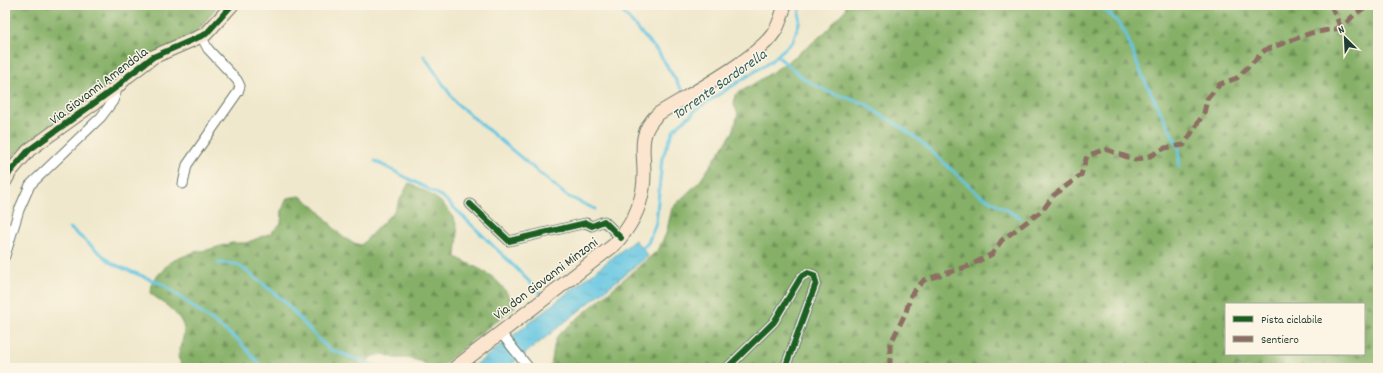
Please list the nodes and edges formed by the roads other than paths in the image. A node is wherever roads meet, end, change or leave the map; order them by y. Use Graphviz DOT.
graph roads {
  1 [pos="232,5"];
  2 [pos="785,5"];
  3 [pos="201,36"];
  4 [pos="118,86"];
  5 [pos="5,181"];
  6 [pos="183,184"];
  7 [pos="470,204"];
  8 [pos="621,238"];
  9 [pos="5,256"];
  10 [pos="502,334"];
  11 [pos="528,366"];
  12 [pos="455,368"];
  13 [pos="727,368"];
  14 [pos="785,368"];
  1 -- 3 [label="main road, Via Giovanni Amendola"];
  2 -- 8 [label="main road, Via don Giovanni Minzoni"];
  3 -- 4 [label="main road, Via Giovanni Amendola"];
  3 -- 6 [label="street"];
  4 -- 5 [label="main road, Via Giovanni Amendola"];
  4 -- 9 [label="street"];
  7 -- 8 [label="street"];
  8 -- 10 [label="main road, Via don Giovanni Minzoni"];
  10 -- 11 [label="street"];
  10 -- 12 [label="main road, Via don Giovanni Minzoni"];
  13 -- 14 [label="street"];
}
